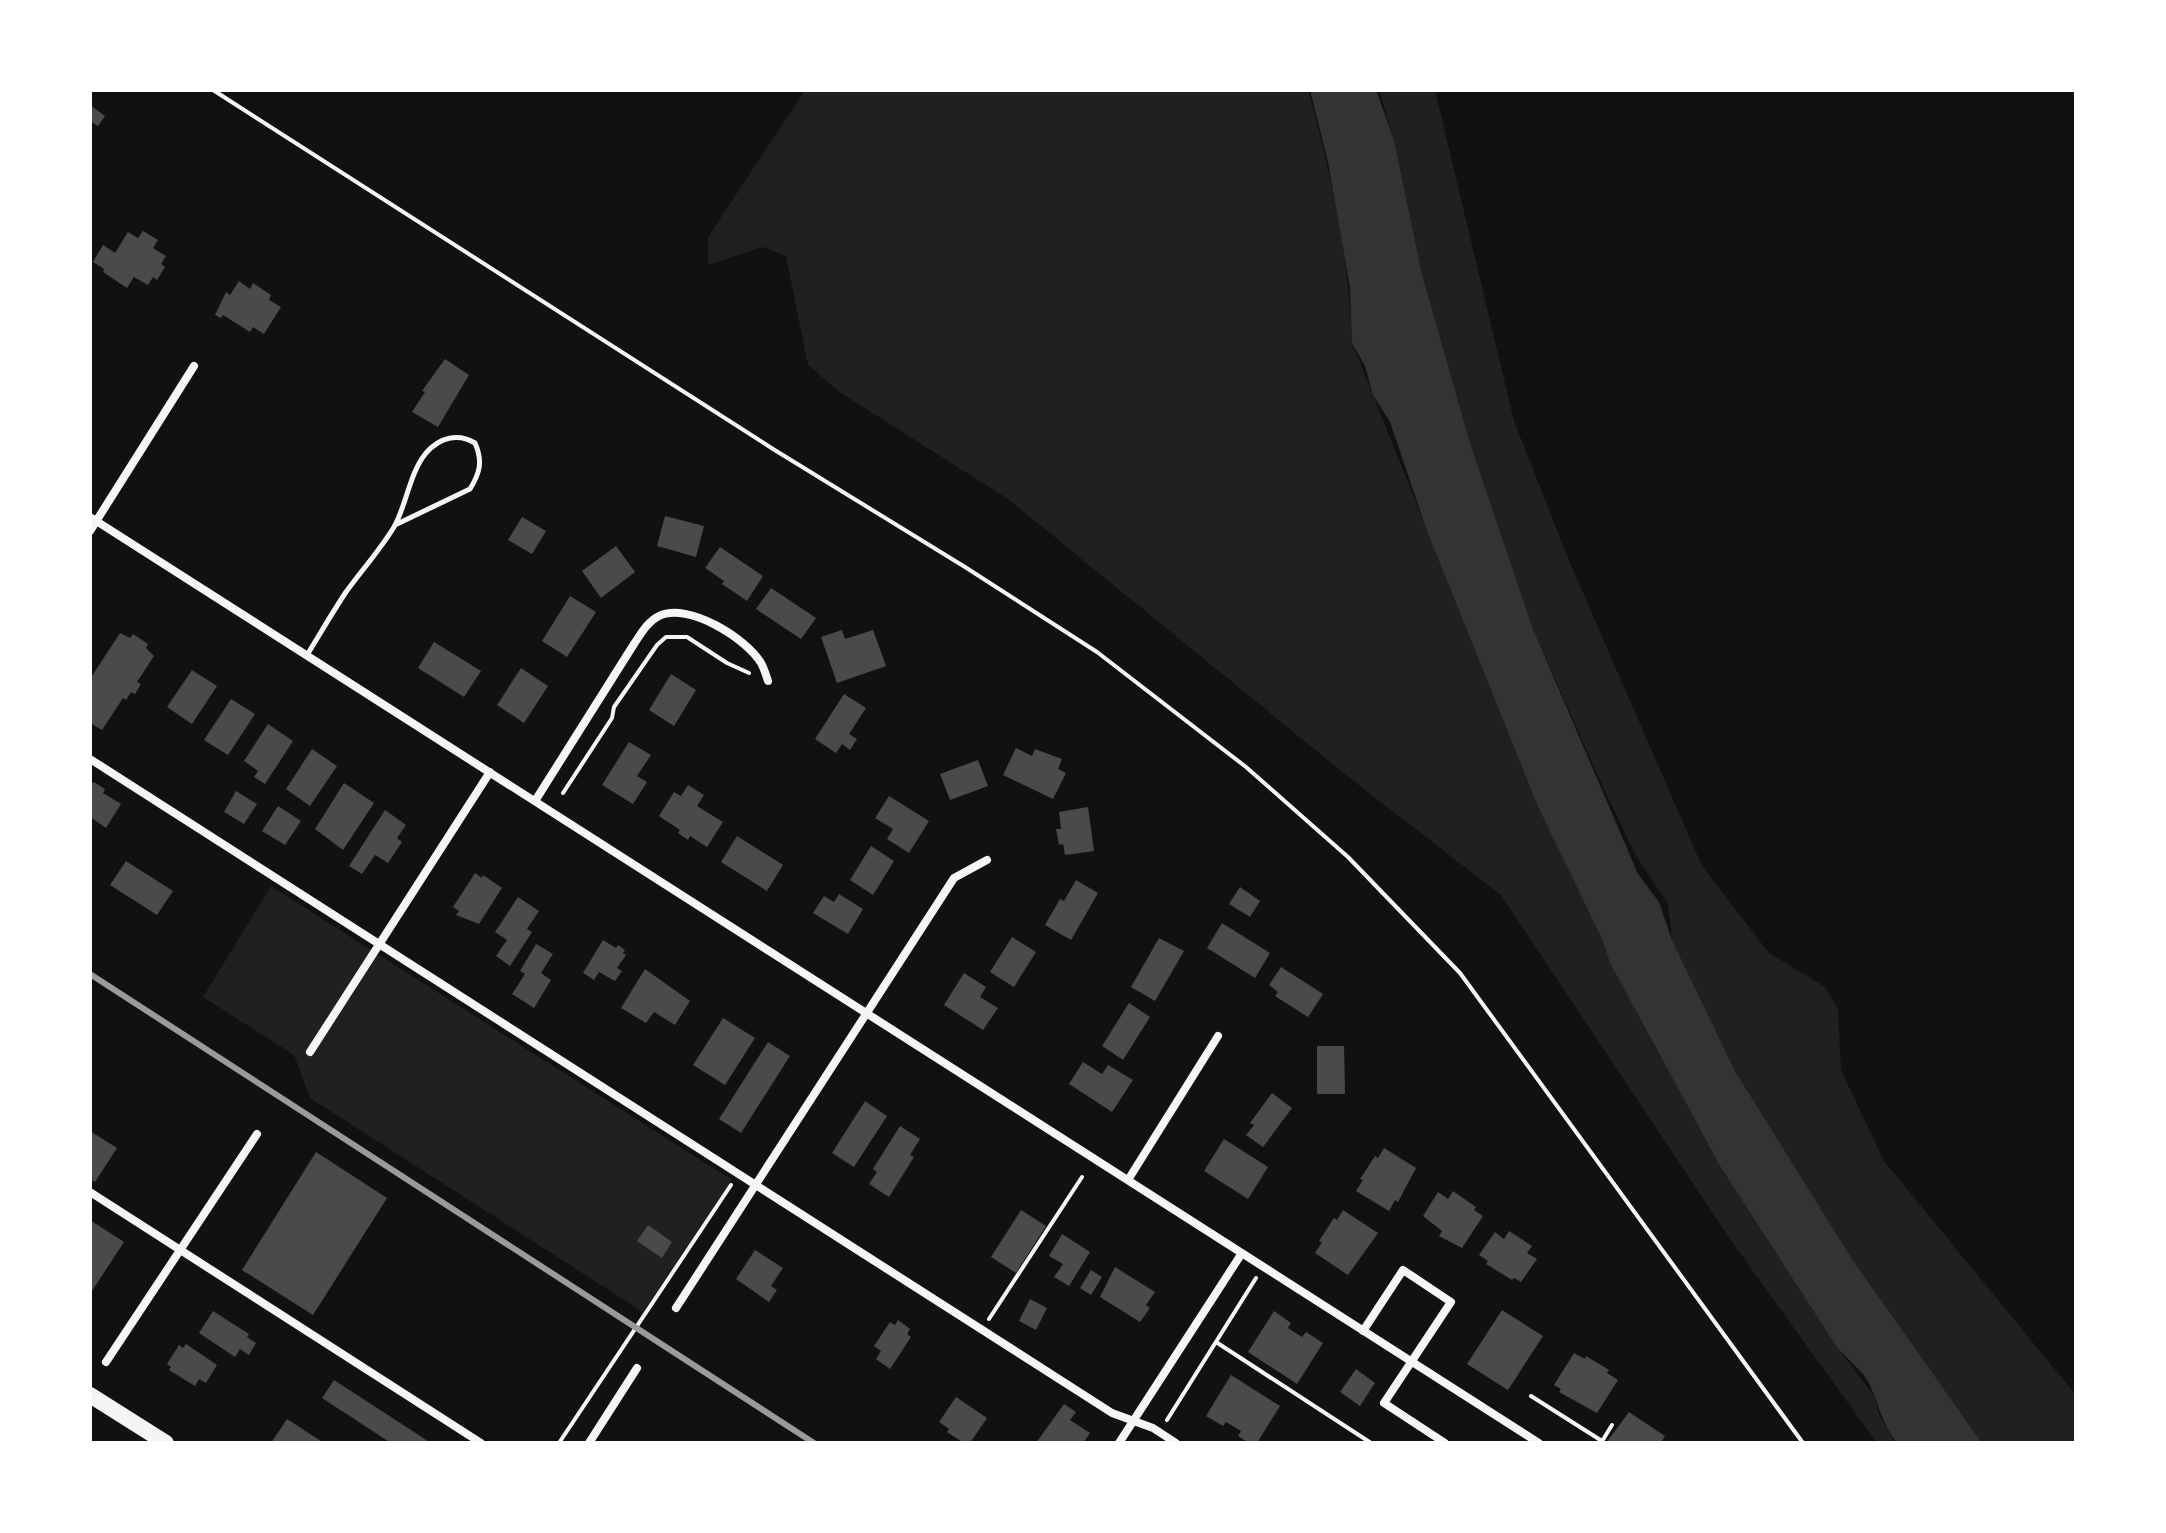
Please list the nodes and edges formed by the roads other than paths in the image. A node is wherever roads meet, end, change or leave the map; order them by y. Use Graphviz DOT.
graph roads {
  1 [pos="194,366"];
  2 [pos="93,519"];
  3 [pos="395,525"];
  4 [pos="90,531"];
  5 [pos="307,655"];
  6 [pos="768,681"];
  7 [pos="90,759"];
  8 [pos="490,772"];
  9 [pos="535,801"];
  10 [pos="987,860"];
  11 [pos="379,945"];
  12 [pos="867,1013"];
  13 [pos="1218,1036"];
  14 [pos="310,1052"];
  15 [pos="257,1134"];
  16 [pos="1128,1180"];
  17 [pos="755,1186"];
  18 [pos="90,1192"];
  19 [pos="180,1250"];
  20 [pos="1242,1253"];
  21 [pos="676,1308"];
  22 [pos="1363,1331"];
  23 [pos="106,1362"];
  24 [pos="1411,1362"];
  25 [pos="637,1368"];
  26 [pos="90,1395"];
  27 [pos="1133,1421"];
  28 [pos="166,1443"];
  29 [pos="481,1443"];
  30 [pos="589,1443"];
  31 [pos="1119,1443"];
  32 [pos="1176,1443"];
  33 [pos="1445,1443"];
  34 [pos="1539,1443"];
  1 -- 2 [label="street"];
  2 -- 4 [label="street"];
  2 -- 5 [label="street"];
  3 -- 3 [label="lane"];
  3 -- 5 [label="lane"];
  5 -- 8 [label="street"];
  6 -- 9 [label="street"];
  7 -- 11 [label="street"];
  8 -- 9 [label="street"];
  8 -- 11 [label="street"];
  9 -- 12 [label="street"];
  10 -- 12 [label="street"];
  11 -- 14 [label="street"];
  11 -- 17 [label="street"];
  12 -- 16 [label="street"];
  12 -- 17 [label="street"];
  13 -- 16 [label="street"];
  15 -- 19 [label="street"];
  16 -- 20 [label="street"];
  17 -- 21 [label="street"];
  17 -- 27 [label="street"];
  18 -- 19 [label="street"];
  19 -- 23 [label="street"];
  19 -- 29 [label="street"];
  20 -- 22 [label="street"];
  20 -- 27 [label="street"];
  22 -- 24 [label="street"];
  22 -- 24 [label="street"];
  24 -- 33 [label="street"];
  24 -- 34 [label="street"];
  25 -- 30 [label="street"];
  26 -- 28 [label="highway"];
  27 -- 31 [label="street"];
  27 -- 32 [label="street"];
}
